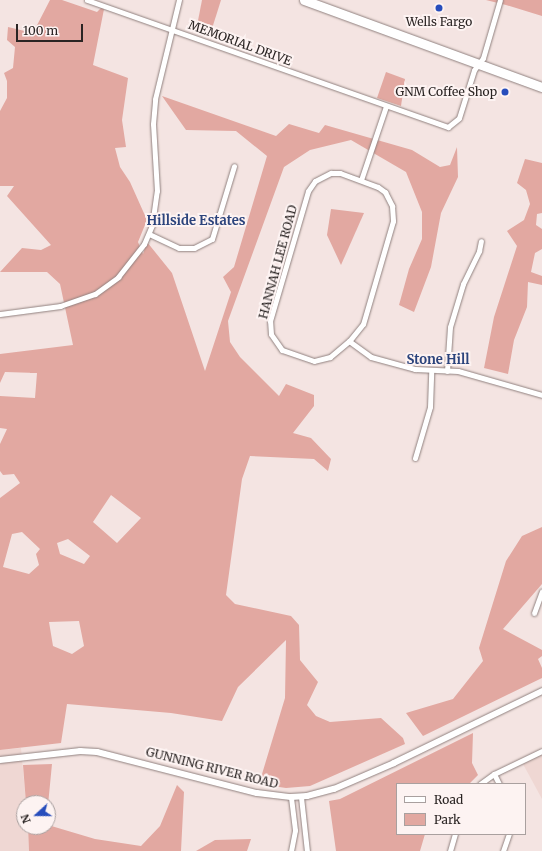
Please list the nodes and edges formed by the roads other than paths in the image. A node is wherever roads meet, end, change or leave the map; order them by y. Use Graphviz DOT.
graph roads {
  1 [pos="87,0"];
  2 [pos="179,0"];
  3 [pos="304,0"];
  4 [pos="500,0"];
  5 [pos="171,29"];
  6 [pos="479,65"];
  7 [pos="542,87"];
  8 [pos="386,106"];
  9 [pos="234,166"];
  10 [pos="361,180"];
  11 [pos="149,234"];
  12 [pos="481,241"];
  13 [pos="0,314"];
  14 [pos="350,341"];
  15 [pos="447,370"];
  16 [pos="431,371"];
  17 [pos="542,395"];
  18 [pos="414,458"];
  19 [pos="542,591"];
  20 [pos="534,613"];
  21 [pos="542,691"];
  22 [pos="542,751"];
  23 [pos="0,760"];
  24 [pos="494,774"];
  25 [pos="481,783"];
  26 [pos="498,783"];
  27 [pos="291,797"];
  28 [pos="301,797"];
  29 [pos="455,835"];
  30 [pos="509,835"];
  31 [pos="291,851"];
  32 [pos="307,851"];
  33 [pos="450,851"];
  34 [pos="504,851"];
  1 -- 5 [label="street, MEMORIAL DRIVE"];
  2 -- 5 [label="street"];
  3 -- 6 [label="highway"];
  4 -- 6 [label="street"];
  5 -- 8 [label="street, MEMORIAL DRIVE"];
  5 -- 11 [label="street"];
  6 -- 7 [label="highway"];
  6 -- 8 [label="street, MEMORIAL DRIVE"];
  8 -- 10 [label="street"];
  9 -- 11 [label="street"];
  10 -- 14 [label="street, HANNAH LEE ROAD"];
  10 -- 14 [label="street, HANNAH LEE ROAD"];
  11 -- 13 [label="street"];
  12 -- 15 [label="street"];
  14 -- 16 [label="street"];
  15 -- 16 [label="street"];
  15 -- 17 [label="street"];
  16 -- 18 [label="street"];
  19 -- 20 [label="street"];
  21 -- 28 [label="street, GUNNING RIVER ROAD"];
  22 -- 24 [label="street"];
  23 -- 27 [label="street, GUNNING RIVER ROAD"];
  24 -- 25 [label="street"];
  24 -- 26 [label="street"];
  27 -- 28 [label="street, GUNNING RIVER ROAD"];
  27 -- 31 [label="street"];
  28 -- 32 [label="street"];
  29 -- 33 [label="street"];
  30 -- 34 [label="street"];
}
